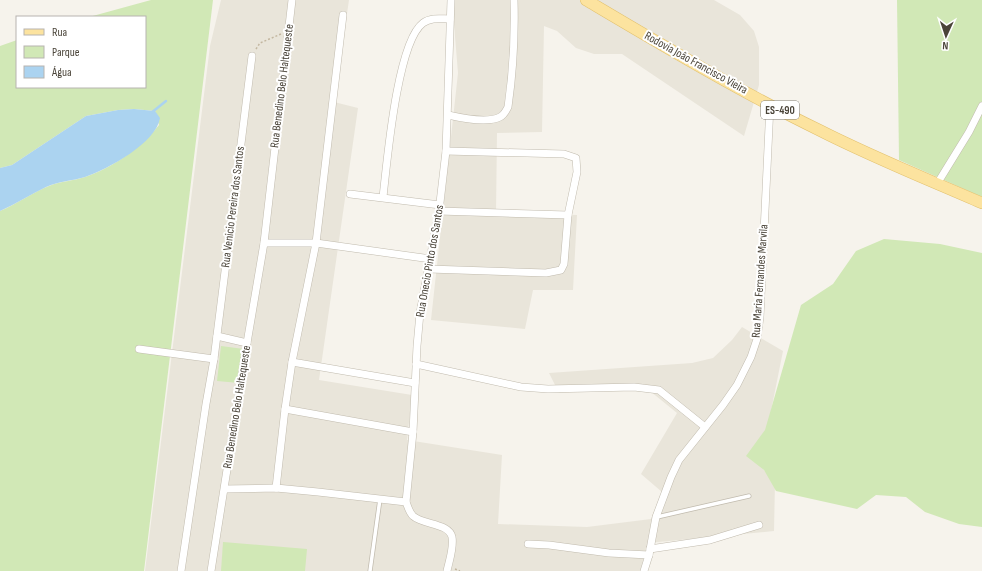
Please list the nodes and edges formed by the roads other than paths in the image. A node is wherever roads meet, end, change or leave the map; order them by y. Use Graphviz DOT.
graph roads {
  1 [pos="292,0"];
  2 [pos="451,0"];
  3 [pos="514,0"];
  4 [pos="586,0"];
  5 [pos="343,15"];
  6 [pos="450,19"];
  7 [pos="252,56"];
  8 [pos="770,105"];
  9 [pos="982,106"];
  10 [pos="448,115"];
  11 [pos="446,151"];
  12 [pos="937,184"];
  13 [pos="350,194"];
  14 [pos="383,198"];
  15 [pos="982,203"];
  16 [pos="439,208"];
  17 [pos="568,215"];
  18 [pos="264,243"];
  19 [pos="316,243"];
  20 [pos="431,259"];
  21 [pos="429,270"];
  22 [pos="217,336"];
  23 [pos="247,343"];
  24 [pos="139,349"];
  25 [pos="214,359"];
  26 [pos="292,362"];
  27 [pos="416,364"];
  28 [pos="415,383"];
  29 [pos="285,409"];
  30 [pos="705,427"];
  31 [pos="413,432"];
  32 [pos="276,488"];
  33 [pos="225,489"];
  34 [pos="750,496"];
  35 [pos="380,499"];
  36 [pos="406,502"];
  37 [pos="656,517"];
  38 [pos="759,525"];
  39 [pos="528,544"];
  40 [pos="649,552"];
  41 [pos="181,571"];
  42 [pos="211,571"];
  43 [pos="370,571"];
  44 [pos="447,571"];
  45 [pos="644,571"];
  1 -- 18 [label="street, Rua Benedino Belo Haltequeste"];
  2 -- 6 [label="street, Rua Onecio Pinto dos Santos"];
  3 -- 10 [label="street"];
  4 -- 8 [label="main road, Rodovia João Francisco Vieira / ES-490"];
  5 -- 19 [label="street"];
  6 -- 10 [label="street, Rua Onecio Pinto dos Santos"];
  6 -- 14 [label="street"];
  7 -- 22 [label="street, Rua Venicio Pereira dos Santos"];
  8 -- 12 [label="main road, Rodovia João Francisco Vieira / ES-490"];
  8 -- 30 [label="street, Rua Maria Fernandes Marvila"];
  9 -- 12 [label="street"];
  10 -- 11 [label="street, Rua Onecio Pinto dos Santos"];
  11 -- 16 [label="street, Rua Onecio Pinto dos Santos"];
  11 -- 17 [label="street"];
  12 -- 15 [label="main road, Rodovia João Francisco Vieira / ES-490"];
  13 -- 14 [label="street"];
  14 -- 16 [label="street"];
  16 -- 17 [label="street"];
  16 -- 20 [label="street, Rua Onecio Pinto dos Santos"];
  17 -- 21 [label="street"];
  18 -- 19 [label="street"];
  18 -- 23 [label="street, Rua Benedino Belo Haltequeste"];
  19 -- 20 [label="street"];
  19 -- 26 [label="street"];
  20 -- 21 [label="street, Rua Onecio Pinto dos Santos"];
  21 -- 27 [label="street, Rua Onecio Pinto dos Santos"];
  22 -- 23 [label="street"];
  22 -- 25 [label="street, Rua Venicio Pereira dos Santos"];
  23 -- 33 [label="street, Rua Benedino Belo Haltequeste"];
  24 -- 25 [label="street"];
  25 -- 41 [label="street, Rua Venicio Pereira dos Santos"];
  26 -- 28 [label="street"];
  26 -- 29 [label="street"];
  27 -- 28 [label="street, Rua Onecio Pinto dos Santos"];
  27 -- 30 [label="street"];
  28 -- 31 [label="street, Rua Onecio Pinto dos Santos"];
  29 -- 31 [label="street"];
  29 -- 32 [label="street"];
  30 -- 37 [label="street, Rua Maria Fernandes Marvila"];
  31 -- 36 [label="street, Rua Onecio Pinto dos Santos"];
  32 -- 33 [label="street"];
  32 -- 35 [label="street"];
  33 -- 42 [label="street, Rua Benedino Belo Haltequeste"];
  34 -- 37 [label="lane"];
  35 -- 36 [label="street"];
  35 -- 43 [label="lane"];
  36 -- 44 [label="street"];
  37 -- 40 [label="street, Rua Maria Fernandes Marvila"];
  38 -- 40 [label="street"];
  39 -- 40 [label="street"];
  40 -- 45 [label="street, Rua Maria Fernandes Marvila"];
}
